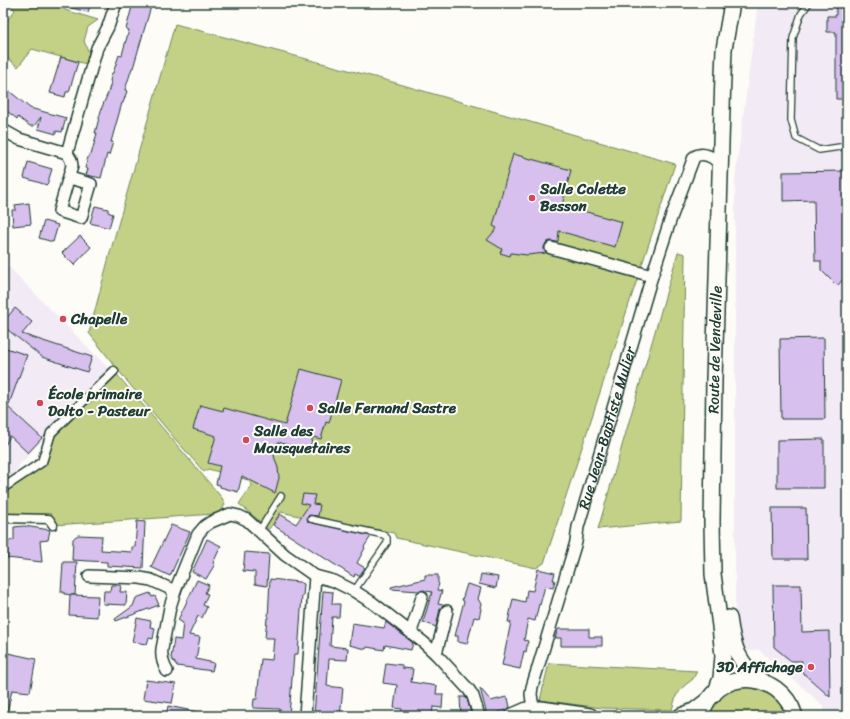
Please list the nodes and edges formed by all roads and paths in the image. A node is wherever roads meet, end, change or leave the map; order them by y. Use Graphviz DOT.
graph roads {
  1 [pos="116,3"];
  2 [pos="732,3"];
  3 [pos="741,3"];
  4 [pos="809,3"];
  5 [pos="3,130"];
  6 [pos="847,146"];
  7 [pos="67,153"];
  8 [pos="720,164"];
  9 [pos="70,178"];
  10 [pos="551,248"];
  11 [pos="652,276"];
  12 [pos="114,371"];
  13 [pos="3,488"];
  14 [pos="281,496"];
  15 [pos="3,518"];
  16 [pos="311,519"];
  17 [pos="53,525"];
  18 [pos="259,531"];
  19 [pos="89,576"];
  20 [pos="315,576"];
  21 [pos="175,591"];
  22 [pos="354,591"];
  23 [pos="422,597"];
  24 [pos="447,611"];
  25 [pos="411,632"];
  26 [pos="436,654"];
  27 [pos="167,671"];
  28 [pos="764,683"];
  29 [pos="711,697"];
  30 [pos="532,710"];
  31 [pos="516,715"];
  32 [pos="306,716"];
  33 [pos="479,716"];
  34 [pos="590,716"];
  35 [pos="681,716"];
  36 [pos="701,716"];
  37 [pos="795,716"];
  1 -- 7 [label="street"];
  2 -- 8 [label="main road, Route de Vendeville"];
  3 -- 28 [label="main road, Route de Vendeville"];
  4 -- 6 [label="lane"];
  5 -- 7 [label="street"];
  7 -- 9 [label="street"];
  8 -- 11 [label="street, Rue Jean-Baptiste Mulier"];
  8 -- 29 [label="main road, Route de Vendeville"];
  10 -- 11 [label="street"];
  11 -- 30 [label="street, Rue Jean-Baptiste Mulier"];
  12 -- 13 [label="street"];
  14 -- 18 [label="lane"];
  15 -- 17 [label="street"];
  16 -- 22 [label="lane"];
  18 -- 20 [label="street"];
  18 -- 21 [label="street"];
  19 -- 21 [label="street"];
  20 -- 22 [label="street"];
  20 -- 32 [label="street"];
  21 -- 27 [label="street"];
  22 -- 25 [label="street"];
  23 -- 25 [label="street"];
  24 -- 26 [label="street"];
  25 -- 26 [label="street"];
  26 -- 33 [label="street"];
  28 -- 29 [label="main road"];
  28 -- 37 [label="main road, Route de Vendeville"];
  29 -- 35 [label="main road"];
  29 -- 36 [label="main road, Route de Vendeville"];
  30 -- 31 [label="main road"];
  30 -- 34 [label="main road"];
}
